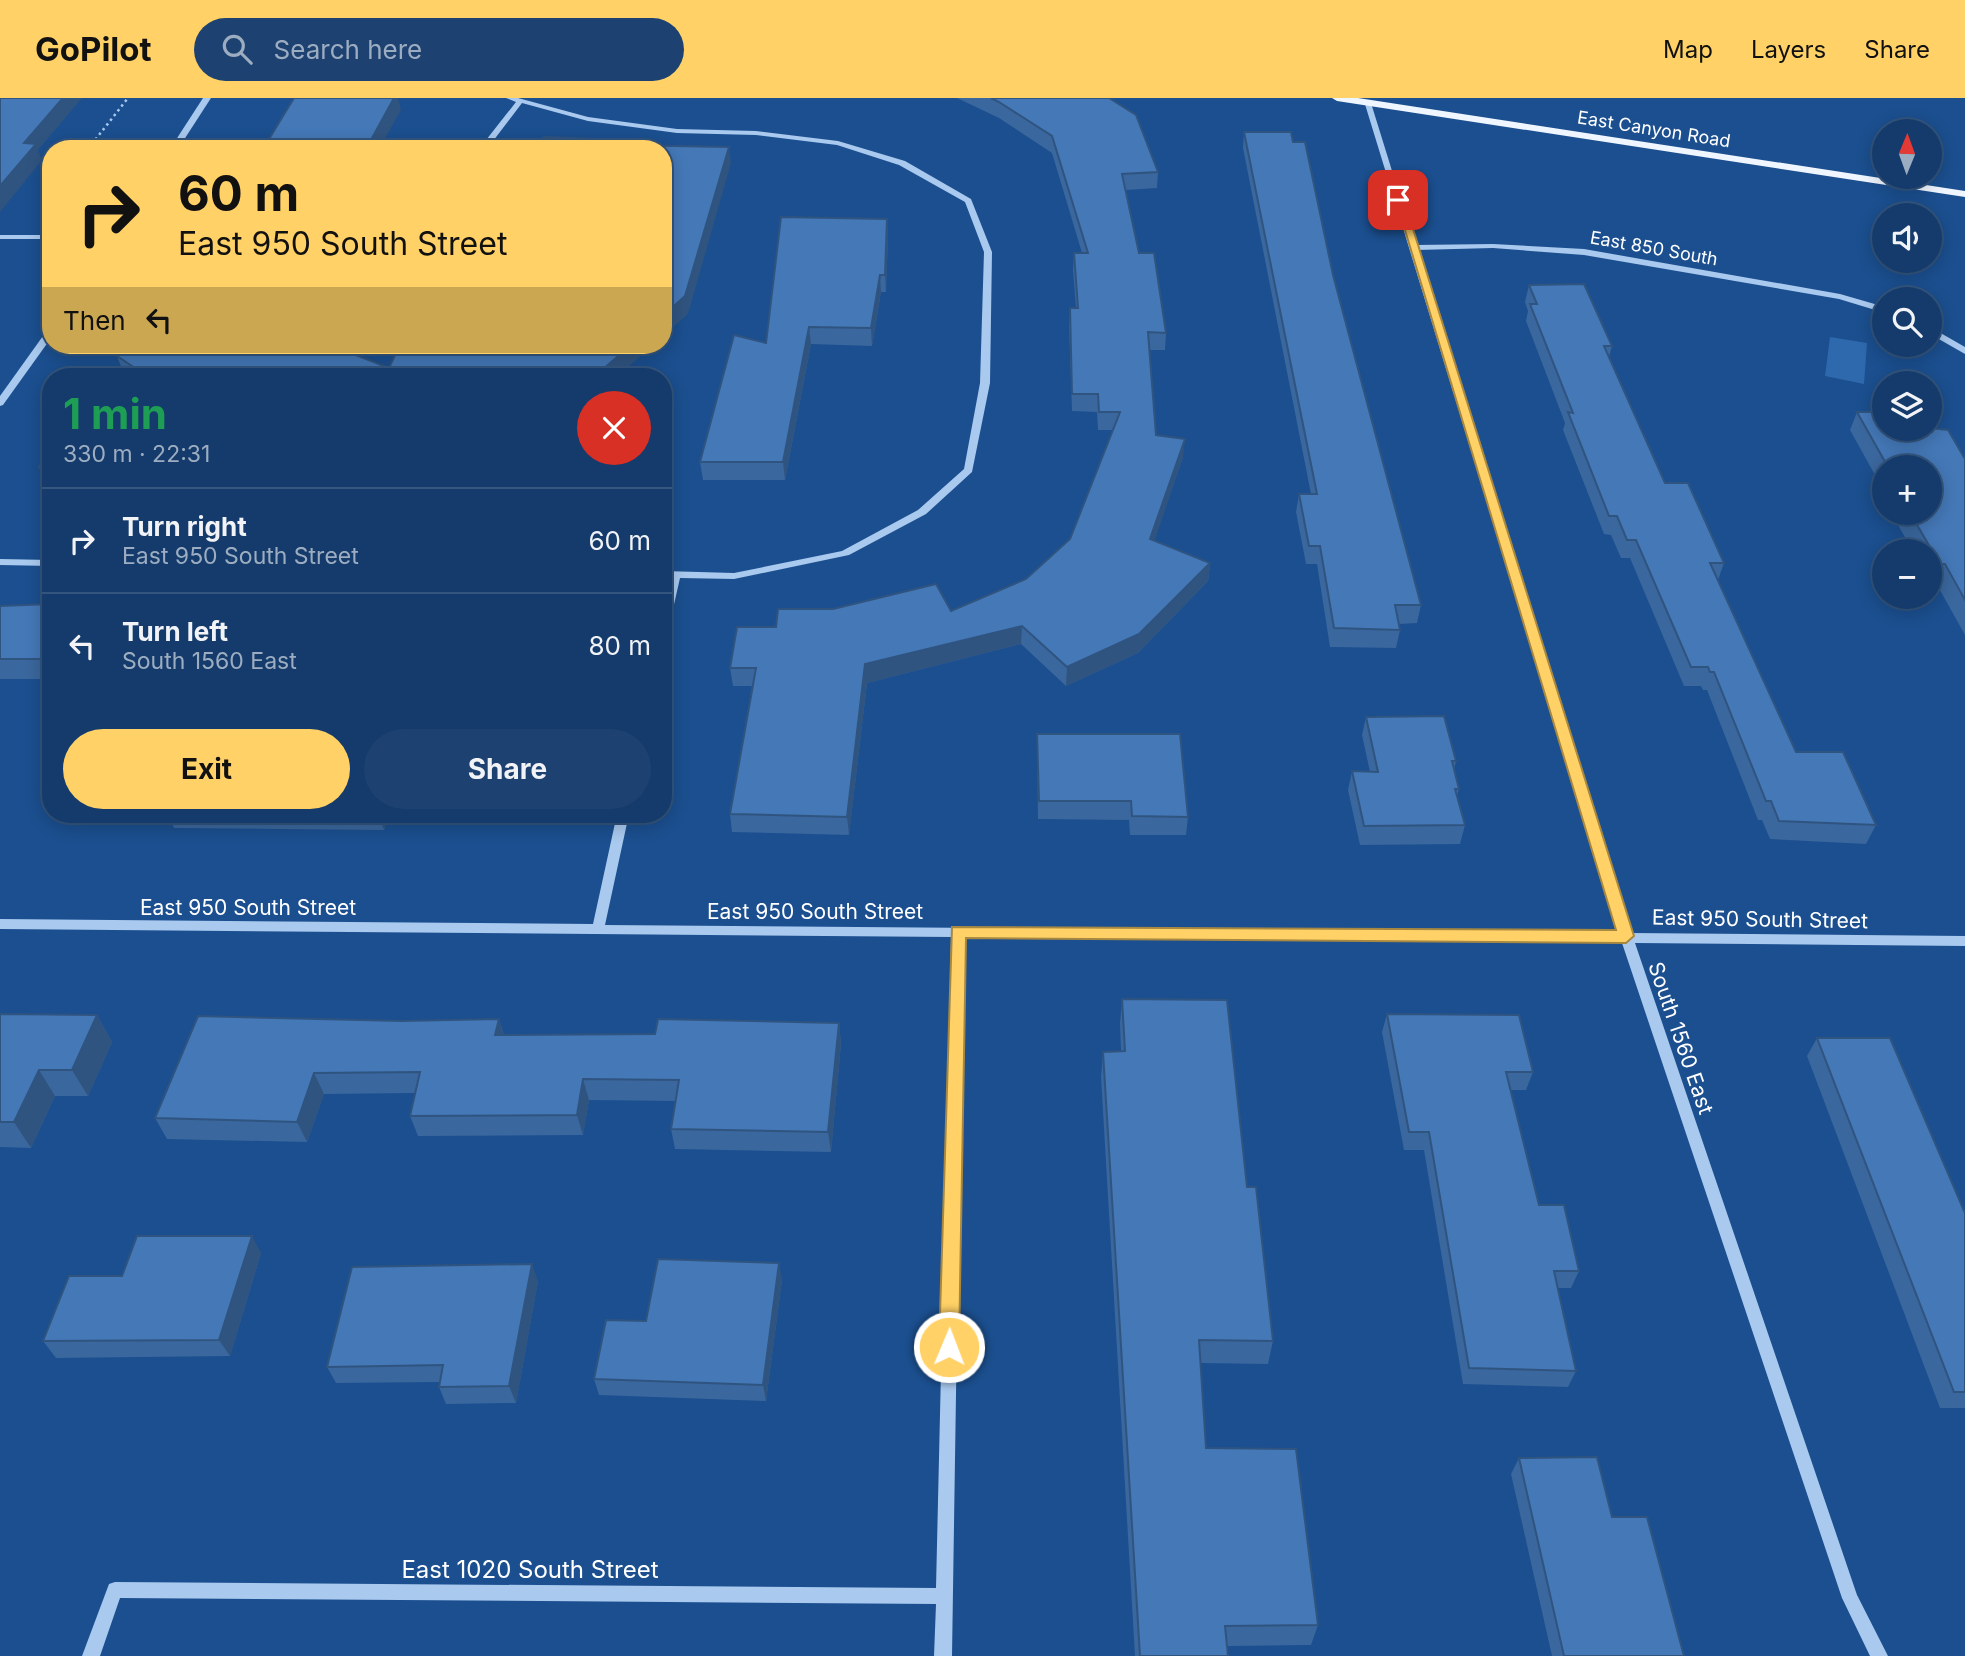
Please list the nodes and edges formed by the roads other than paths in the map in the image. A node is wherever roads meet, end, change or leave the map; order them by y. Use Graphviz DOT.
graph roads {
  1 [pos="207,98"];
  2 [pos="510,98"];
  3 [pos="1337,98"];
  4 [pos="520,101"];
  5 [pos="1367,103"];
  6 [pos="180,140"];
  7 [pos="491,140"];
  8 [pos="1965,194"];
  9 [pos="0,237"];
  10 [pos="42,237"];
  11 [pos="1414,248"];
  12 [pos="1872,306"];
  13 [pos="1942,337"];
  14 [pos="42,344"];
  15 [pos="1961,348"];
  16 [pos="0,403"];
  17 [pos="893,527"];
  18 [pos="0,562"];
  19 [pos="42,563"];
  20 [pos="672,574"];
  21 [pos="676,574"];
  22 [pos="672,592"];
  23 [pos="621,823"];
  24 [pos="0,924"];
  25 [pos="598,929"];
  26 [pos="957,932"];
  27 [pos="1626,936"];
  28 [pos="1965,940"];
  29 [pos="944,1596"];
  30 [pos="91,1656"];
  31 [pos="943,1656"];
  32 [pos="1879,1656"];
  1 -- 6 [label="street"];
  2 -- 4 [label="street"];
  3 -- 5 [label="main road, East Canyon Road"];
  4 -- 7 [label="street"];
  4 -- 17 [label="street"];
  5 -- 8 [label="main road, East Canyon Road"];
  5 -- 11 [label="street, South 1560 East"];
  9 -- 10 [label="street"];
  11 -- 12 [label="street, East 850 South"];
  11 -- 27 [label="street, South 1560 East"];
  13 -- 15 [label="street"];
  14 -- 16 [label="street"];
  17 -- 21 [label="street"];
  18 -- 19 [label="street"];
  20 -- 21 [label="street"];
  21 -- 22 [label="street"];
  23 -- 25 [label="street"];
  24 -- 25 [label="street, East 950 South Street"];
  25 -- 26 [label="street, East 950 South Street"];
  26 -- 27 [label="street, East 950 South Street"];
  26 -- 29 [label="street"];
  27 -- 28 [label="street, East 950 South Street"];
  27 -- 32 [label="street, South 1560 East"];
  29 -- 30 [label="street, East 1020 South Street"];
  29 -- 31 [label="street"];
}
